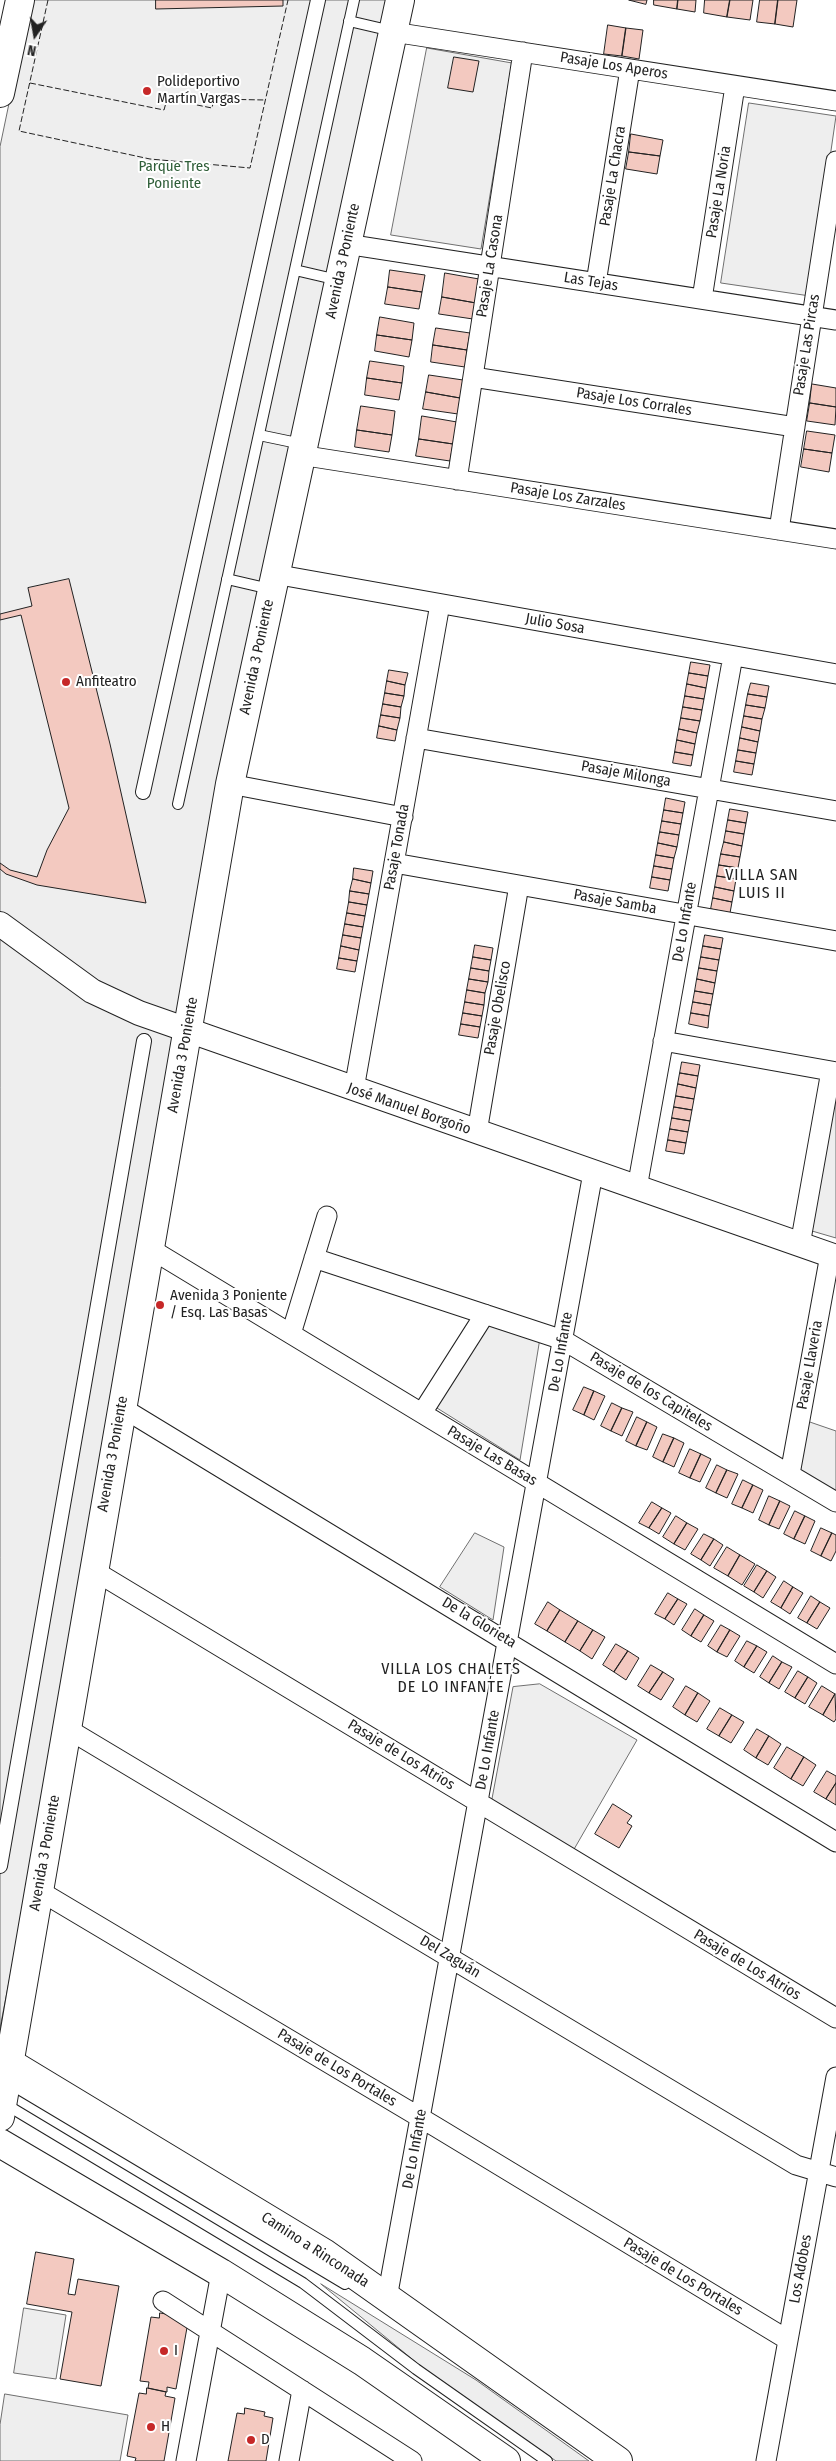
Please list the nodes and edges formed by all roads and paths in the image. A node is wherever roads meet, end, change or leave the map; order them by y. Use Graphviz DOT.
graph roads {
  1 [pos="20,0"];
  2 [pos="318,0"];
  3 [pos="354,0"];
  4 [pos="400,0"];
  5 [pos="349,21"];
  6 [pos="393,32"];
  7 [pos="523,52"];
  8 [pos="4,53"];
  9 [pos="630,69"];
  10 [pos="736,86"];
  11 [pos="0,93"];
  12 [pos="836,101"];
  13 [pos="836,160"];
  14 [pos="832,209"];
  15 [pos="346,244"];
  16 [pos="490,266"];
  17 [pos="295,270"];
  18 [pos="339,280"];
  19 [pos="596,283"];
  20 [pos="702,299"];
  21 [pos="812,316"];
  22 [pos="836,320"];
  23 [pos="473,377"];
  24 [pos="795,427"];
  25 [pos="259,435"];
  26 [pos="301,450"];
  27 [pos="457,480"];
  28 [pos="778,530"];
  29 [pos="836,539"];
  30 [pos="228,579"];
  31 [pos="273,582"];
  32 [pos="440,604"];
  33 [pos="733,656"];
  34 [pos="836,674"];
  35 [pos="416,738"];
  36 [pos="230,784"];
  37 [pos="709,789"];
  38 [pos="143,792"];
  39 [pos="178,804"];
  40 [pos="836,811"];
  41 [pos="402,817"];
  42 [pos="394,863"];
  43 [pos="520,885"];
  44 [pos="686,914"];
  45 [pos="0,924"];
  46 [pos="836,941"];
  47 [pos="187,1031"];
  48 [pos="144,1041"];
  49 [pos="663,1042"];
  50 [pos="834,1071"];
  51 [pos="354,1090"];
  52 [pos="477,1132"];
  53 [pos="593,1173"];
  54 [pos="637,1188"];
  55 [pos="327,1216"];
  56 [pos="800,1245"];
  57 [pos="149,1248"];
  58 [pos="833,1256"];
  59 [pos="314,1258"];
  60 [pos="485,1314"];
  61 [pos="291,1334"];
  62 [pos="563,1340"];
  63 [pos="120,1407"];
  64 [pos="422,1414"];
  65 [pos="790,1474"];
  66 [pos="537,1483"];
  67 [pos="836,1502"];
  68 [pos="94,1570"];
  69 [pos="508,1641"];
  70 [pos="836,1664"];
  71 [pos="66,1728"];
  72 [pos="478,1802"];
  73 [pos="836,1842"];
  74 [pos="0,1866"];
  75 [pos="38,1890"];
  76 [pos="450,1956"];
  77 [pos="836,2018"];
  78 [pos="836,2077"];
  79 [pos="3,2086"];
  80 [pos="420,2118"];
  81 [pos="0,2144"];
  82 [pos="827,2175"];
  83 [pos="220,2273"];
  84 [pos="350,2287"];
  85 [pos="163,2301"];
  86 [pos="385,2303"];
  87 [pos="210,2331"];
  88 [pos="788,2340"];
  89 [pos="302,2390"];
  90 [pos="407,2459"];
  91 [pos="186,2461"];
  92 [pos="289,2461"];
  93 [pos="506,2461"];
  94 [pos="547,2461"];
  95 [pos="600,2461"];
  96 [pos="618,2461"];
  97 [pos="766,2461"];
  1 -- 8 [label="main road"];
  2 -- 38 [label="street"];
  3 -- 5 [label="lane"];
  4 -- 6 [label="main road, Avenida 3 Poniente"];
  5 -- 6 [label="lane"];
  5 -- 17 [label="lane"];
  6 -- 7 [label="street, Pasaje Los Aperos"];
  6 -- 15 [label="main road, Avenida 3 Poniente"];
  7 -- 9 [label="street, Pasaje Los Aperos"];
  7 -- 16 [label="street, Pasaje La Casona"];
  8 -- 11 [label="main road"];
  9 -- 10 [label="street, Pasaje Los Aperos"];
  9 -- 19 [label="street, Pasaje La Chacra"];
  10 -- 12 [label="street, Pasaje Los Aperos"];
  10 -- 20 [label="street, Pasaje La Noria"];
  13 -- 14 [label="street, Pasaje Las Pircas"];
  14 -- 21 [label="street, Pasaje Las Pircas"];
  15 -- 16 [label="street, Las Tejas"];
  15 -- 18 [label="main road, Avenida 3 Poniente"];
  16 -- 19 [label="street, Las Tejas"];
  16 -- 23 [label="street, Pasaje La Casona"];
  17 -- 18 [label="lane"];
  17 -- 25 [label="lane"];
  18 -- 26 [label="main road, Avenida 3 Poniente"];
  19 -- 20 [label="street, Las Tejas"];
  20 -- 21 [label="street, Las Tejas"];
  21 -- 22 [label="street, Las Tejas"];
  21 -- 24 [label="street, Pasaje Las Pircas"];
  23 -- 24 [label="street, Pasaje Los Corrales"];
  23 -- 27 [label="street, Pasaje La Casona"];
  24 -- 28 [label="street, Pasaje Las Pircas"];
  25 -- 26 [label="lane"];
  25 -- 30 [label="lane"];
  26 -- 27 [label="street, Pasaje Los Zarzales"];
  26 -- 31 [label="main road, Avenida 3 Poniente"];
  27 -- 28 [label="street, Pasaje Los Zarzales"];
  28 -- 29 [label="street, Pasaje Los Zarzales"];
  30 -- 31 [label="lane"];
  30 -- 39 [label="lane"];
  31 -- 32 [label="street, Julio Sosa"];
  31 -- 36 [label="main road, Avenida 3 Poniente"];
  32 -- 33 [label="street, Julio Sosa"];
  32 -- 35 [label="street, Pasaje Tonada"];
  33 -- 34 [label="street, Julio Sosa"];
  33 -- 37 [label="street, De Lo Infante"];
  35 -- 37 [label="street, Pasaje Milonga"];
  35 -- 41 [label="street, Pasaje Tonada"];
  36 -- 41 [label="street"];
  36 -- 47 [label="main road, Avenida 3 Poniente"];
  37 -- 40 [label="street, Pasaje Milonga"];
  37 -- 44 [label="street, De Lo Infante"];
  41 -- 42 [label="street, Pasaje Tonada"];
  42 -- 43 [label="street, Pasaje Samba"];
  42 -- 51 [label="street, Pasaje Tonada"];
  43 -- 44 [label="street, Pasaje Samba"];
  43 -- 52 [label="street, Pasaje Obelisco"];
  44 -- 46 [label="street, Pasaje Samba"];
  44 -- 49 [label="street, De Lo Infante"];
  45 -- 47 [label="street, José Manuel Borgoño"];
  47 -- 51 [label="street, José Manuel Borgoño"];
  47 -- 57 [label="main road, Avenida 3 Poniente"];
  48 -- 74 [label="street"];
  49 -- 50 [label="street"];
  49 -- 54 [label="street, De Lo Infante"];
  50 -- 56 [label="street"];
  51 -- 52 [label="street, José Manuel Borgoño"];
  52 -- 53 [label="street, José Manuel Borgoño"];
  53 -- 54 [label="street, José Manuel Borgoño"];
  53 -- 62 [label="street, De Lo Infante"];
  54 -- 56 [label="street, José Manuel Borgoño"];
  55 -- 59 [label="street"];
  56 -- 58 [label="street, José Manuel Borgoño"];
  57 -- 61 [label="street, Pasaje Las Basas"];
  57 -- 63 [label="main road, Avenida 3 Poniente"];
  58 -- 65 [label="street, Pasaje Llaveria"];
  59 -- 60 [label="street, Pasaje de los Capiteles"];
  59 -- 61 [label="street"];
  60 -- 62 [label="street, Pasaje de los Capiteles"];
  60 -- 64 [label="street"];
  61 -- 64 [label="street, Pasaje Las Basas"];
  62 -- 65 [label="street, Pasaje de los Capiteles"];
  62 -- 66 [label="street, De Lo Infante"];
  63 -- 68 [label="main road, Avenida 3 Poniente"];
  63 -- 69 [label="street, De la Glorieta"];
  64 -- 66 [label="street, Pasaje Las Basas"];
  65 -- 67 [label="street, Pasaje de los Capiteles"];
  66 -- 69 [label="street, De Lo Infante"];
  66 -- 70 [label="street, Pasaje Las Basas"];
  68 -- 71 [label="main road, Avenida 3 Poniente"];
  68 -- 72 [label="street, Pasaje de Los Atrios"];
  69 -- 72 [label="street, De Lo Infante"];
  69 -- 73 [label="street, De la Glorieta"];
  71 -- 75 [label="main road, Avenida 3 Poniente"];
  71 -- 76 [label="street, Del Zaguán"];
  72 -- 76 [label="street, De Lo Infante"];
  72 -- 77 [label="street, Pasaje de Los Atrios"];
  75 -- 79 [label="main road, Avenida 3 Poniente"];
  75 -- 80 [label="street, Pasaje de Los Portales"];
  76 -- 80 [label="street, De Lo Infante"];
  76 -- 82 [label="street, Del Zaguán"];
  78 -- 82 [label="street, Los Adobes"];
  79 -- 84 [label="lane"];
  79 -- 86 [label="main road, Camino a Rinconada"];
  79 -- 94 [label="lane"];
  80 -- 86 [label="street, De Lo Infante"];
  80 -- 88 [label="street, Pasaje de Los Portales"];
  81 -- 83 [label="main road"];
  82 -- 88 [label="street, Los Adobes"];
  83 -- 87 [label="street"];
  83 -- 93 [label="main road"];
  85 -- 87 [label="street"];
  86 -- 95 [label="lane"];
  86 -- 96 [label="main road, Camino a Rinconada"];
  87 -- 89 [label="street"];
  87 -- 91 [label="street"];
  88 -- 97 [label="street, Los Adobes"];
  89 -- 90 [label="street"];
  89 -- 92 [label="street"];
}
